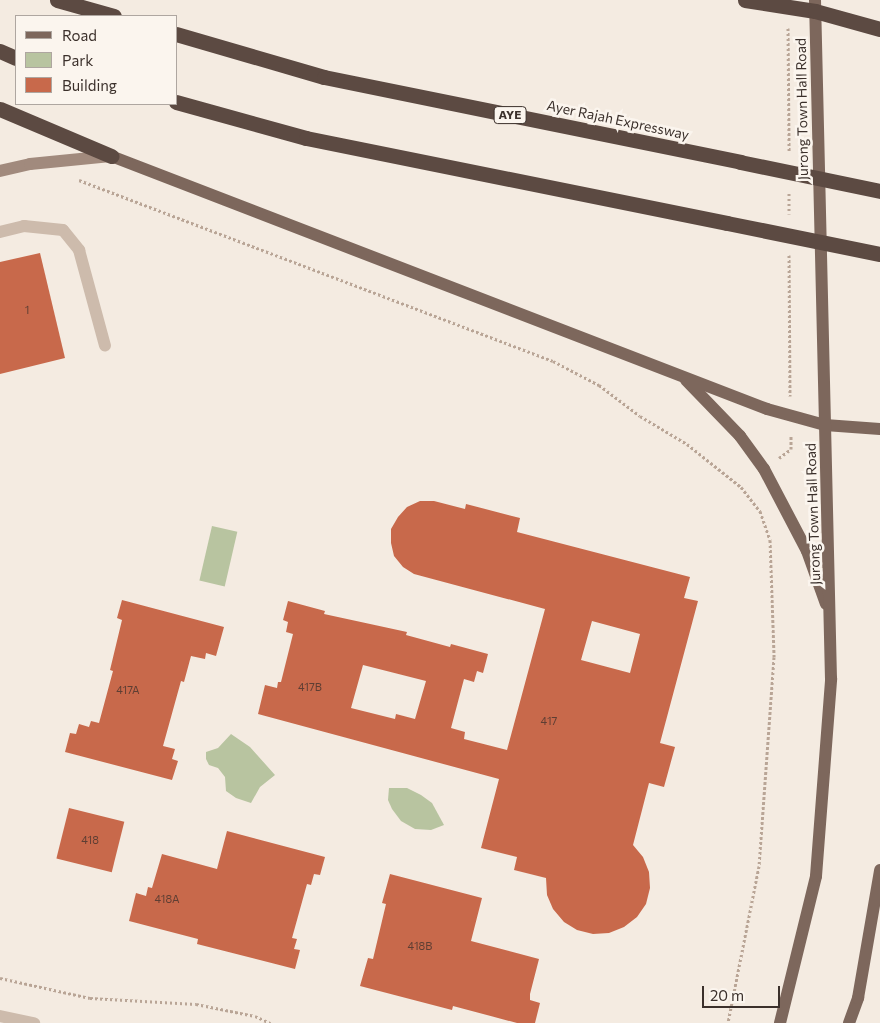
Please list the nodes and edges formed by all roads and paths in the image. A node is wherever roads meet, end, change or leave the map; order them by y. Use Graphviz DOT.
graph roads {
  1 [pos="57,0"];
  2 [pos="745,0"];
  3 [pos="815,6"];
  4 [pos="110,15"];
  5 [pos="880,29"];
  6 [pos="178,35"];
  7 [pos="0,51"];
  8 [pos="15,58"];
  9 [pos="178,103"];
  10 [pos="0,109"];
  11 [pos="111,156"];
  12 [pos="0,171"];
  13 [pos="70,177"];
  14 [pos="880,191"];
  15 [pos="0,232"];
  16 [pos="880,254"];
  17 [pos="105,346"];
  18 [pos="682,376"];
  19 [pos="825,425"];
  20 [pos="880,429"];
  21 [pos="831,621"];
  22 [pos="880,870"];
  23 [pos="0,978"];
  24 [pos="0,1016"];
  25 [pos="34,1023"];
  26 [pos="270,1023"];
  27 [pos="728,1023"];
  28 [pos="780,1023"];
  29 [pos="849,1023"];
  1 -- 4 [label="highway"];
  2 -- 3 [label="highway"];
  3 -- 5 [label="highway"];
  3 -- 19 [label="main road, Jurong Town Hall Road"];
  6 -- 14 [label="highway, Ayer Rajah Expressway / AYE, bridge"];
  7 -- 8 [label="highway"];
  9 -- 16 [label="highway, bridge"];
  10 -- 11 [label="highway"];
  11 -- 12 [label="street"];
  11 -- 18 [label="main road"];
  13 -- 27 [label="path"];
  15 -- 17 [label="street"];
  18 -- 19 [label="main road"];
  18 -- 21 [label="main road"];
  19 -- 20 [label="main road"];
  19 -- 21 [label="main road, Jurong Town Hall Road"];
  21 -- 28 [label="main road, Jurong Town Hall Road"];
  22 -- 29 [label="main road"];
  23 -- 26 [label="path"];
  24 -- 25 [label="street"];
}
